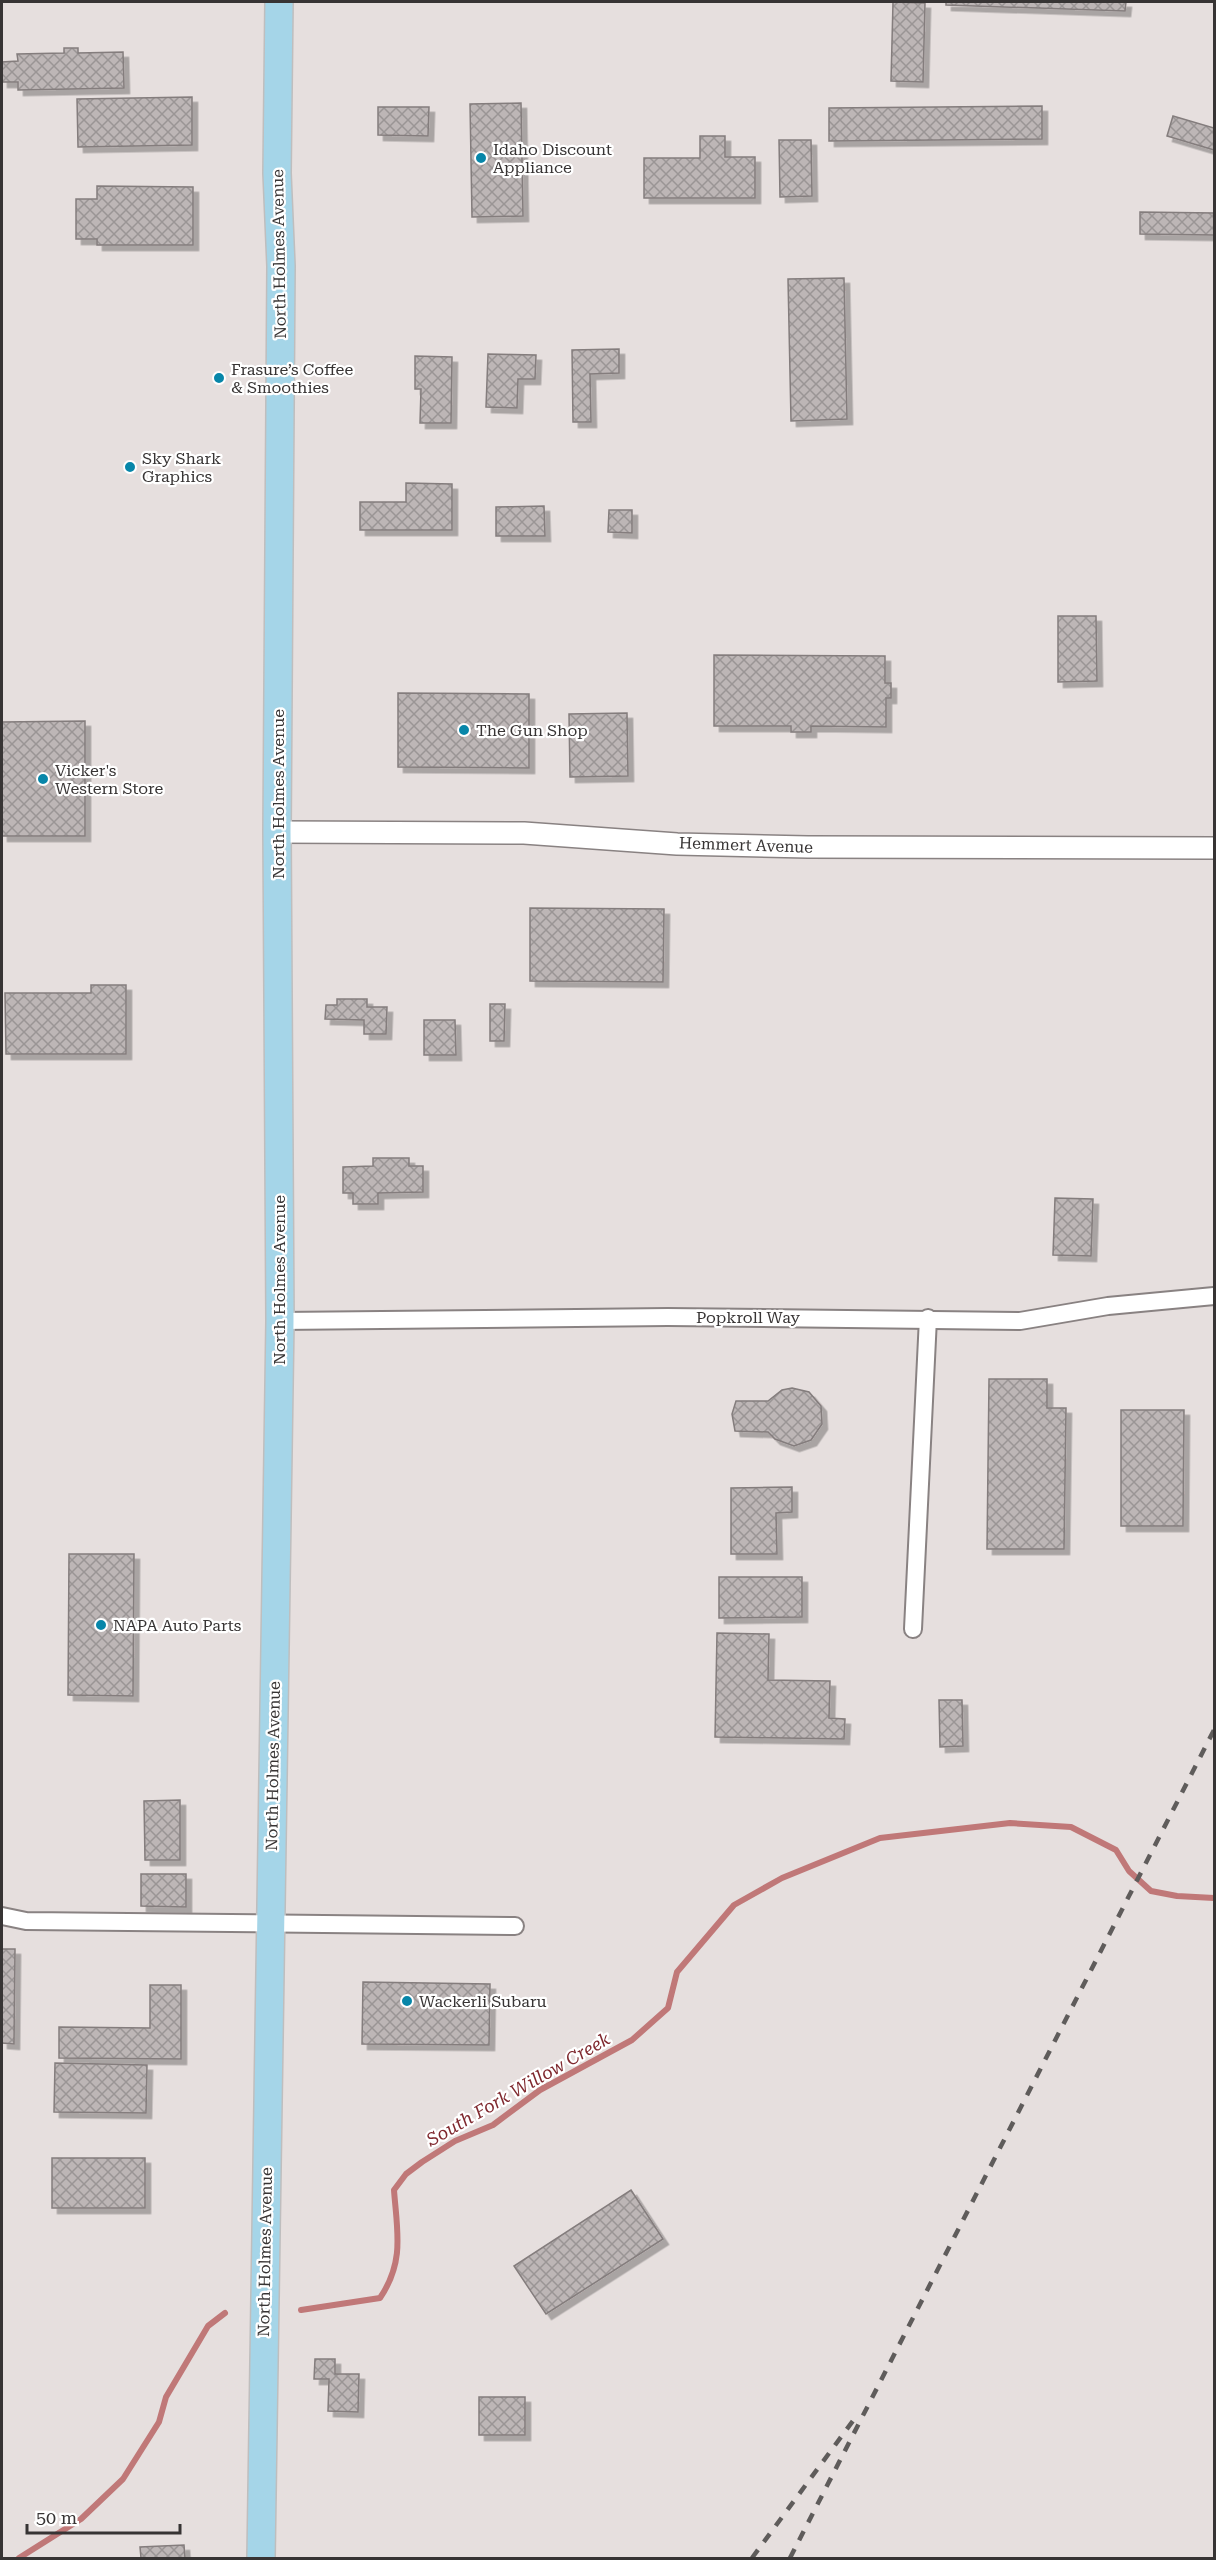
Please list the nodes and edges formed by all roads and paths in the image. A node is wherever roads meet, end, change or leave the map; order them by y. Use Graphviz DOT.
graph roads {
  1 [pos="279,2"];
  2 [pos="277,832"];
  3 [pos="1215,848"];
  4 [pos="1215,1296"];
  5 [pos="928,1318"];
  6 [pos="280,1321"];
  7 [pos="913,1629"];
  8 [pos="2,1916"];
  9 [pos="270,1923"];
  10 [pos="515,1926"];
  11 [pos="261,2559"];
  1 -- 2 [label="main road, North Holmes Avenue"];
  2 -- 3 [label="street, Hemmert Avenue"];
  2 -- 6 [label="main road, North Holmes Avenue"];
  4 -- 5 [label="street, Popkroll Way"];
  5 -- 6 [label="street, Popkroll Way"];
  5 -- 7 [label="street"];
  6 -- 9 [label="main road, North Holmes Avenue"];
  8 -- 9 [label="street"];
  9 -- 10 [label="street"];
  9 -- 11 [label="main road, North Holmes Avenue"];
}
